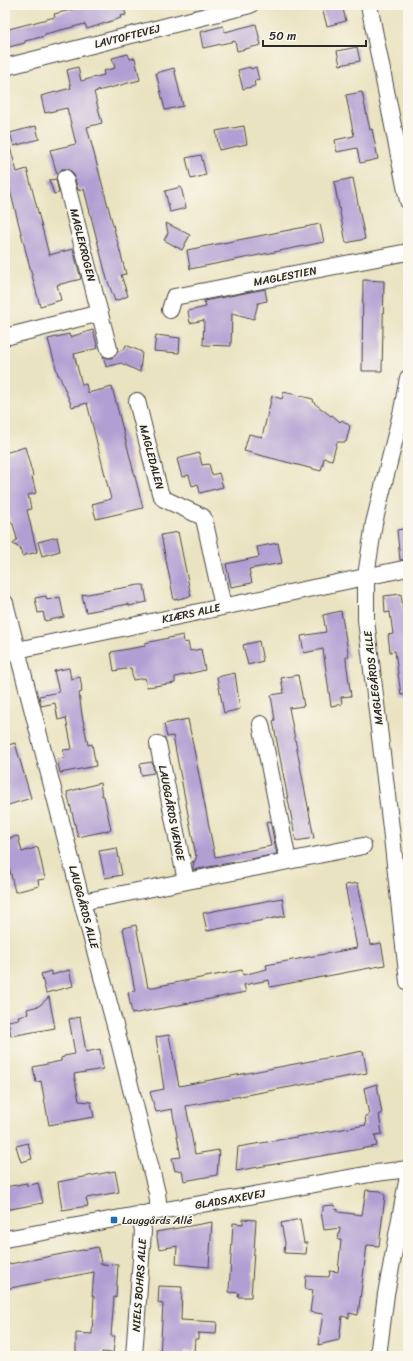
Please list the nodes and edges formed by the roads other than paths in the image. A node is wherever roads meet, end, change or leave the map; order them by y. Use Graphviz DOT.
graph roads {
  1 [pos="250,5"];
  2 [pos="369,5"];
  3 [pos="5,68"];
  4 [pos="404,157"];
  5 [pos="65,178"];
  6 [pos="408,201"];
  7 [pos="408,252"];
  8 [pos="170,310"];
  9 [pos="100,313"];
  10 [pos="5,337"];
  11 [pos="109,349"];
  12 [pos="408,378"];
  13 [pos="137,401"];
  14 [pos="408,568"];
  15 [pos="366,576"];
  16 [pos="5,603"];
  17 [pos="223,606"];
  18 [pos="17,650"];
  19 [pos="261,724"];
  20 [pos="158,744"];
  21 [pos="364,846"];
  22 [pos="288,862"];
  23 [pos="186,882"];
  24 [pos="82,902"];
  25 [pos="408,982"];
  26 [pos="408,1169"];
  27 [pos="408,1176"];
  28 [pos="159,1210"];
  29 [pos="140,1214"];
  30 [pos="5,1240"];
  31 [pos="134,1356"];
  32 [pos="378,1356"];
  1 -- 3 [label="street, LAVTOFTEVEJ"];
  2 -- 4 [label="street"];
  4 -- 6 [label="street"];
  5 -- 9 [label="street, MAGLEKROGEN"];
  7 -- 8 [label="street, MAGLESTIEN"];
  9 -- 10 [label="street"];
  9 -- 11 [label="street, MAGLEKROGEN"];
  12 -- 15 [label="street, MAGLEGÅRDS ALLE"];
  13 -- 17 [label="street, MAGLEDALEN"];
  14 -- 15 [label="street, KIÆRS ALLE"];
  15 -- 17 [label="street, KIÆRS ALLE"];
  15 -- 25 [label="street, MAGLEGÅRDS ALLE"];
  16 -- 18 [label="street, LAUGGÅRDS ALLE"];
  17 -- 18 [label="street, KIÆRS ALLE"];
  18 -- 24 [label="street, LAUGGÅRDS ALLE"];
  19 -- 22 [label="street"];
  20 -- 23 [label="street, LAUGGÅRDS VÆNGE"];
  21 -- 22 [label="street"];
  22 -- 23 [label="street"];
  23 -- 24 [label="street"];
  24 -- 28 [label="street, LAUGGÅRDS ALLE"];
  26 -- 28 [label="street, GLADSAXEVEJ"];
  27 -- 32 [label="street"];
  28 -- 29 [label="street, GLADSAXEVEJ"];
  29 -- 30 [label="street, GLADSAXEVEJ"];
  29 -- 31 [label="street, NIELS BOHRS ALLE"];
}
